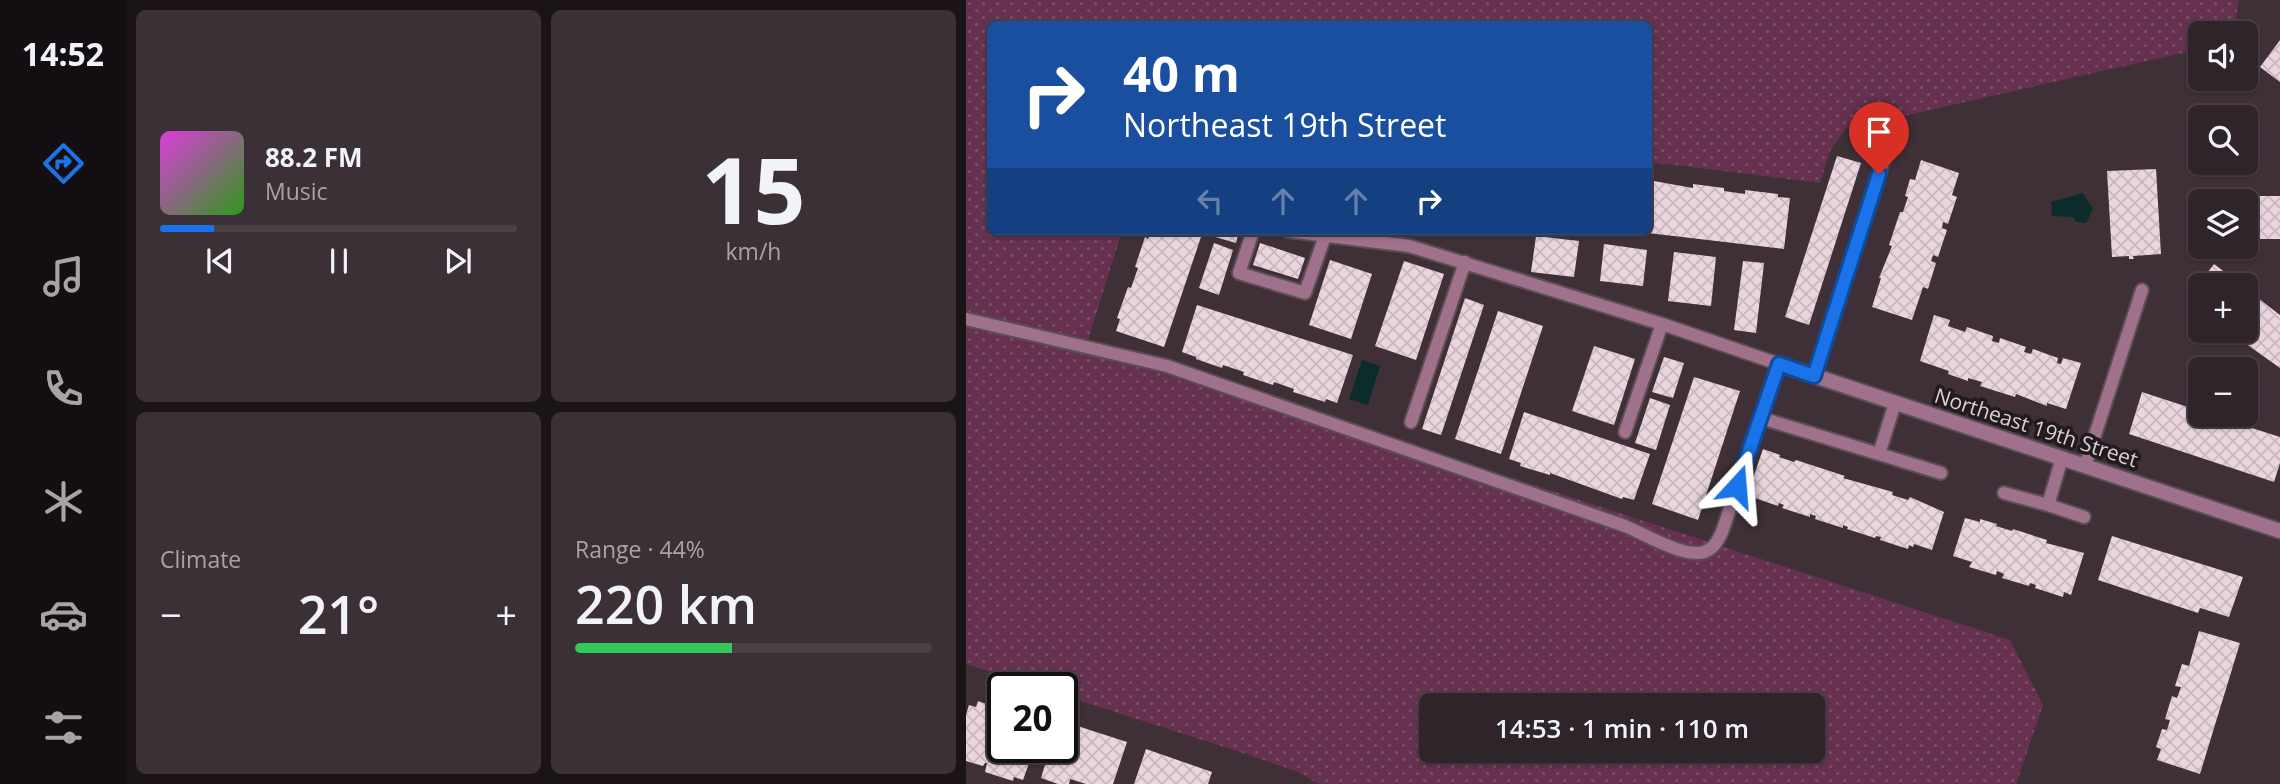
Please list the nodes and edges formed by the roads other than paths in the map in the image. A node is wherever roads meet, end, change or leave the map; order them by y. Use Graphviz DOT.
graph roads {
  1 [pos="1887,149"];
  2 [pos="1252,235"];
  3 [pos="1317,235"];
  4 [pos="1325,236"];
  5 [pos="1465,262"];
  6 [pos="2142,290"];
  7 [pos="966,318"];
  8 [pos="1662,324"];
  9 [pos="1779,364"];
  10 [pos="1814,376"];
  11 [pos="1895,403"];
  12 [pos="1761,418"];
  13 [pos="1411,422"];
  14 [pos="1625,432"];
  15 [pos="1879,454"];
  16 [pos="2062,458"];
  17 [pos="2085,466"];
  18 [pos="1941,473"];
  19 [pos="2004,493"];
  20 [pos="2048,505"];
  21 [pos="2084,517"];
  22 [pos="2280,531"];
  1 -- 10 [label="lane"];
  2 -- 4 [label="lane"];
  3 -- 4 [label="lane"];
  4 -- 5 [label="lane"];
  5 -- 8 [label="lane"];
  5 -- 13 [label="lane"];
  6 -- 17 [label="lane"];
  7 -- 12 [label="lane"];
  8 -- 9 [label="lane"];
  8 -- 14 [label="lane"];
  9 -- 10 [label="street, Northeast 19th Street"];
  9 -- 12 [label="lane"];
  10 -- 11 [label="street, Northeast 19th Street"];
  11 -- 15 [label="lane"];
  11 -- 16 [label="street, Northeast 19th Street"];
  12 -- 15 [label="lane"];
  15 -- 18 [label="lane"];
  16 -- 17 [label="street, Northeast 19th Street"];
  16 -- 20 [label="lane"];
  17 -- 22 [label="street, Northeast 19th Street"];
  19 -- 20 [label="lane"];
  20 -- 21 [label="lane"];
}
